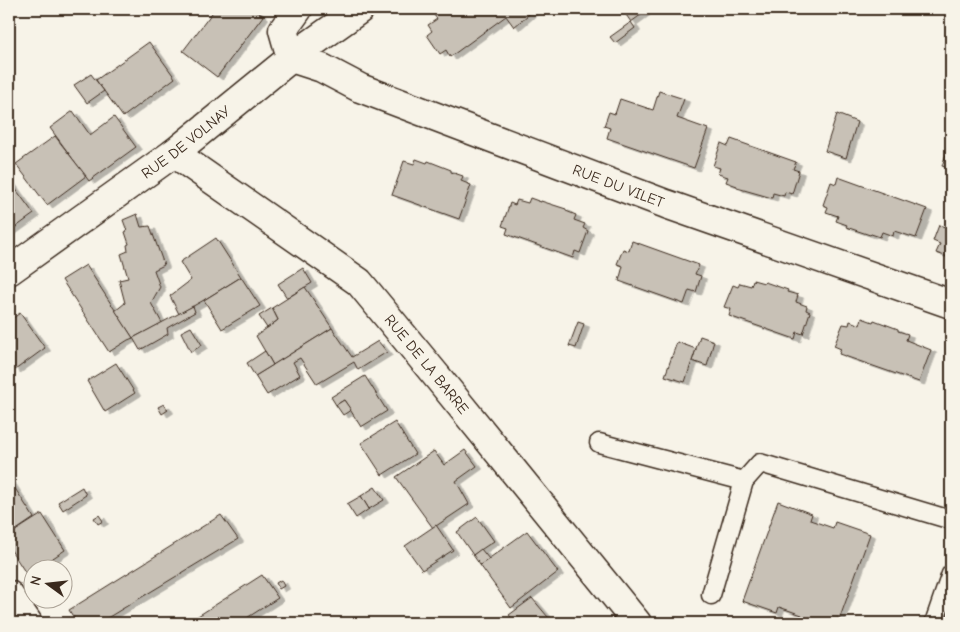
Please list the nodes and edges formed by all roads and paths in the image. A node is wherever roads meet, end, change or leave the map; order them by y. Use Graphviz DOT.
graph roads {
  1 [pos="298,9"];
  2 [pos="360,9"];
  3 [pos="291,58"];
  4 [pos="174,153"];
  5 [pos="9,271"];
  6 [pos="951,304"];
  7 [pos="599,443"];
  8 [pos="744,482"];
  9 [pos="951,520"];
  10 [pos="951,574"];
  11 [pos="9,595"];
  12 [pos="711,596"];
  13 [pos="28,623"];
  14 [pos="637,623"];
  15 [pos="934,623"];
  1 -- 3 [label="street"];
  2 -- 3 [label="street, RUE DE VOLNAY"];
  3 -- 4 [label="street, RUE DE VOLNAY"];
  3 -- 6 [label="street, RUE DU VILET"];
  4 -- 5 [label="street, RUE DE VOLNAY"];
  4 -- 14 [label="street, RUE DE LA BARRE"];
  7 -- 8 [label="lane"];
  8 -- 9 [label="lane"];
  8 -- 12 [label="lane"];
  10 -- 15 [label="lane"];
  11 -- 13 [label="street"];
}
